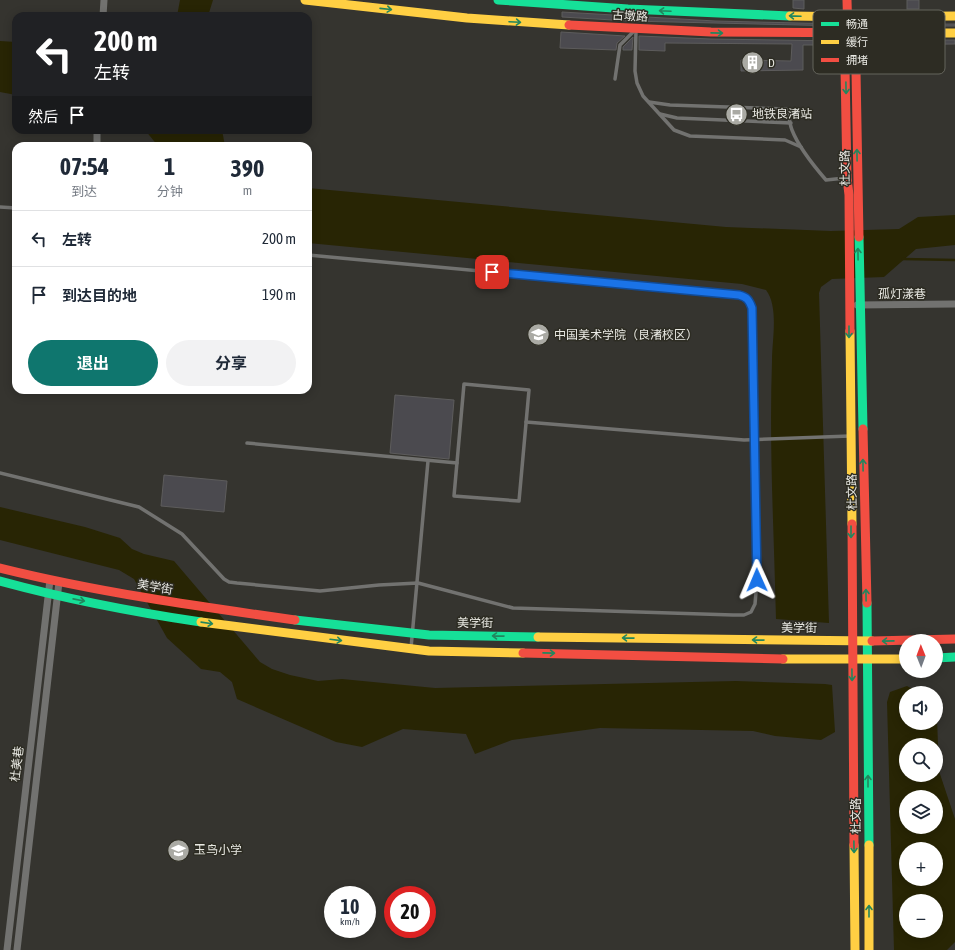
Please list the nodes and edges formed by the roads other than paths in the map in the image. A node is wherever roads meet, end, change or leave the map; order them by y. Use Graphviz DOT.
graph roads {
  1 [pos="104,0"];
  2 [pos="305,0"];
  3 [pos="498,0"];
  4 [pos="847,0"];
  5 [pos="848,10"];
  6 [pos="103,12"];
  7 [pos="945,16"];
  8 [pos="955,16"];
  9 [pos="813,17"];
  10 [pos="636,29"];
  11 [pos="813,34"];
  12 [pos="945,34"];
  13 [pos="955,34"];
  14 [pos="846,74"];
  15 [pos="856,74"];
  16 [pos="615,79"];
  17 [pos="648,102"];
  18 [pos="659,113"];
  19 [pos="791,123"];
  20 [pos="801,147"];
  21 [pos="847,178"];
  22 [pos="853,194"];
  23 [pos="0,207"];
  24 [pos="12,208"];
  25 [pos="312,255"];
  26 [pos="955,304"];
  27 [pos="849,305"];
  28 [pos="859,305"];
  29 [pos="526,422"];
  30 [pos="850,436"];
  31 [pos="754,439"];
  32 [pos="247,443"];
  33 [pos="428,461"];
  34 [pos="457,463"];
  35 [pos="0,473"];
  36 [pos="0,568"];
  37 [pos="54,581"];
  38 [pos="0,582"];
  39 [pos="418,583"];
  40 [pos="52,595"];
  41 [pos="412,634"];
  42 [pos="955,639"];
  43 [pos="851,641"];
  44 [pos="867,641"];
  45 [pos="411,649"];
  46 [pos="955,657"];
  47 [pos="943,658"];
  48 [pos="899,659"];
  49 [pos="852,660"];
  50 [pos="868,660"];
  51 [pos="7,950"];
  52 [pos="17,950"];
  53 [pos="855,950"];
  54 [pos="869,950"];
  1 -- 6 [label="street"];
  2 -- 10 [label="street, 古墩路, one-way"];
  9 -- 3 [label="street, 古墩路, one-way"];
  4 -- 5 [label="street, 杜文路"];
  7 -- 8 [label="street, 古墩路"];
  10 -- 11 [label="street, 古墩路, one-way"];
  10 -- 16 [label="lane"];
  10 -- 17 [label="lane"];
  12 -- 13 [label="street, 古墩路"];
  14 -- 21 [label="street, 杜文路, one-way"];
  22 -- 15 [label="street, 杜文路, one-way"];
  17 -- 18 [label="lane"];
  17 -- 19 [label="lane"];
  18 -- 19 [label="lane"];
  18 -- 20 [label="lane"];
  19 -- 20 [label="lane"];
  20 -- 21 [label="lane"];
  21 -- 22 [label="street, 杜文路"];
  22 -- 27 [label="street, 杜文路"];
  28 -- 22 [label="street, 杜文路, one-way"];
  23 -- 24 [label="lane"];
  25 -- 31 [label="lane"];
  26 -- 28 [label="street, 孤灯漾巷"];
  27 -- 28 [label="street, 孤灯漾巷"];
  27 -- 30 [label="street, 杜文路, one-way"];
  44 -- 28 [label="street, 杜文路, one-way"];
  29 -- 31 [label="lane"];
  29 -- 34 [label="lane"];
  29 -- 34 [label="lane"];
  30 -- 31 [label="lane"];
  30 -- 43 [label="street, 杜文路, one-way"];
  31 -- 39 [label="lane"];
  32 -- 33 [label="lane"];
  33 -- 34 [label="lane"];
  33 -- 39 [label="lane"];
  35 -- 39 [label="lane"];
  36 -- 37 [label="street, 美学街"];
  37 -- 40 [label="street, 杜美巷"];
  37 -- 41 [label="street, 美学街"];
  38 -- 40 [label="street"];
  39 -- 41 [label="lane"];
  40 -- 45 [label="street, one-way"];
  40 -- 51 [label="street, 杜美巷"];
  40 -- 52 [label="street, 杜美巷"];
  43 -- 41 [label="street, 美学街, one-way"];
  41 -- 45 [label="lane"];
  42 -- 44 [label="street, 美学街, one-way"];
  43 -- 44 [label="street, 美学街"];
  43 -- 49 [label="street, 杜文路"];
  44 -- 50 [label="street, 杜文路"];
  45 -- 49 [label="street, one-way"];
  46 -- 47 [label="street"];
  48 -- 50 [label="street"];
  49 -- 50 [label="street"];
  49 -- 53 [label="street, 杜文路, one-way"];
  54 -- 50 [label="street, 杜文路, one-way"];
}
